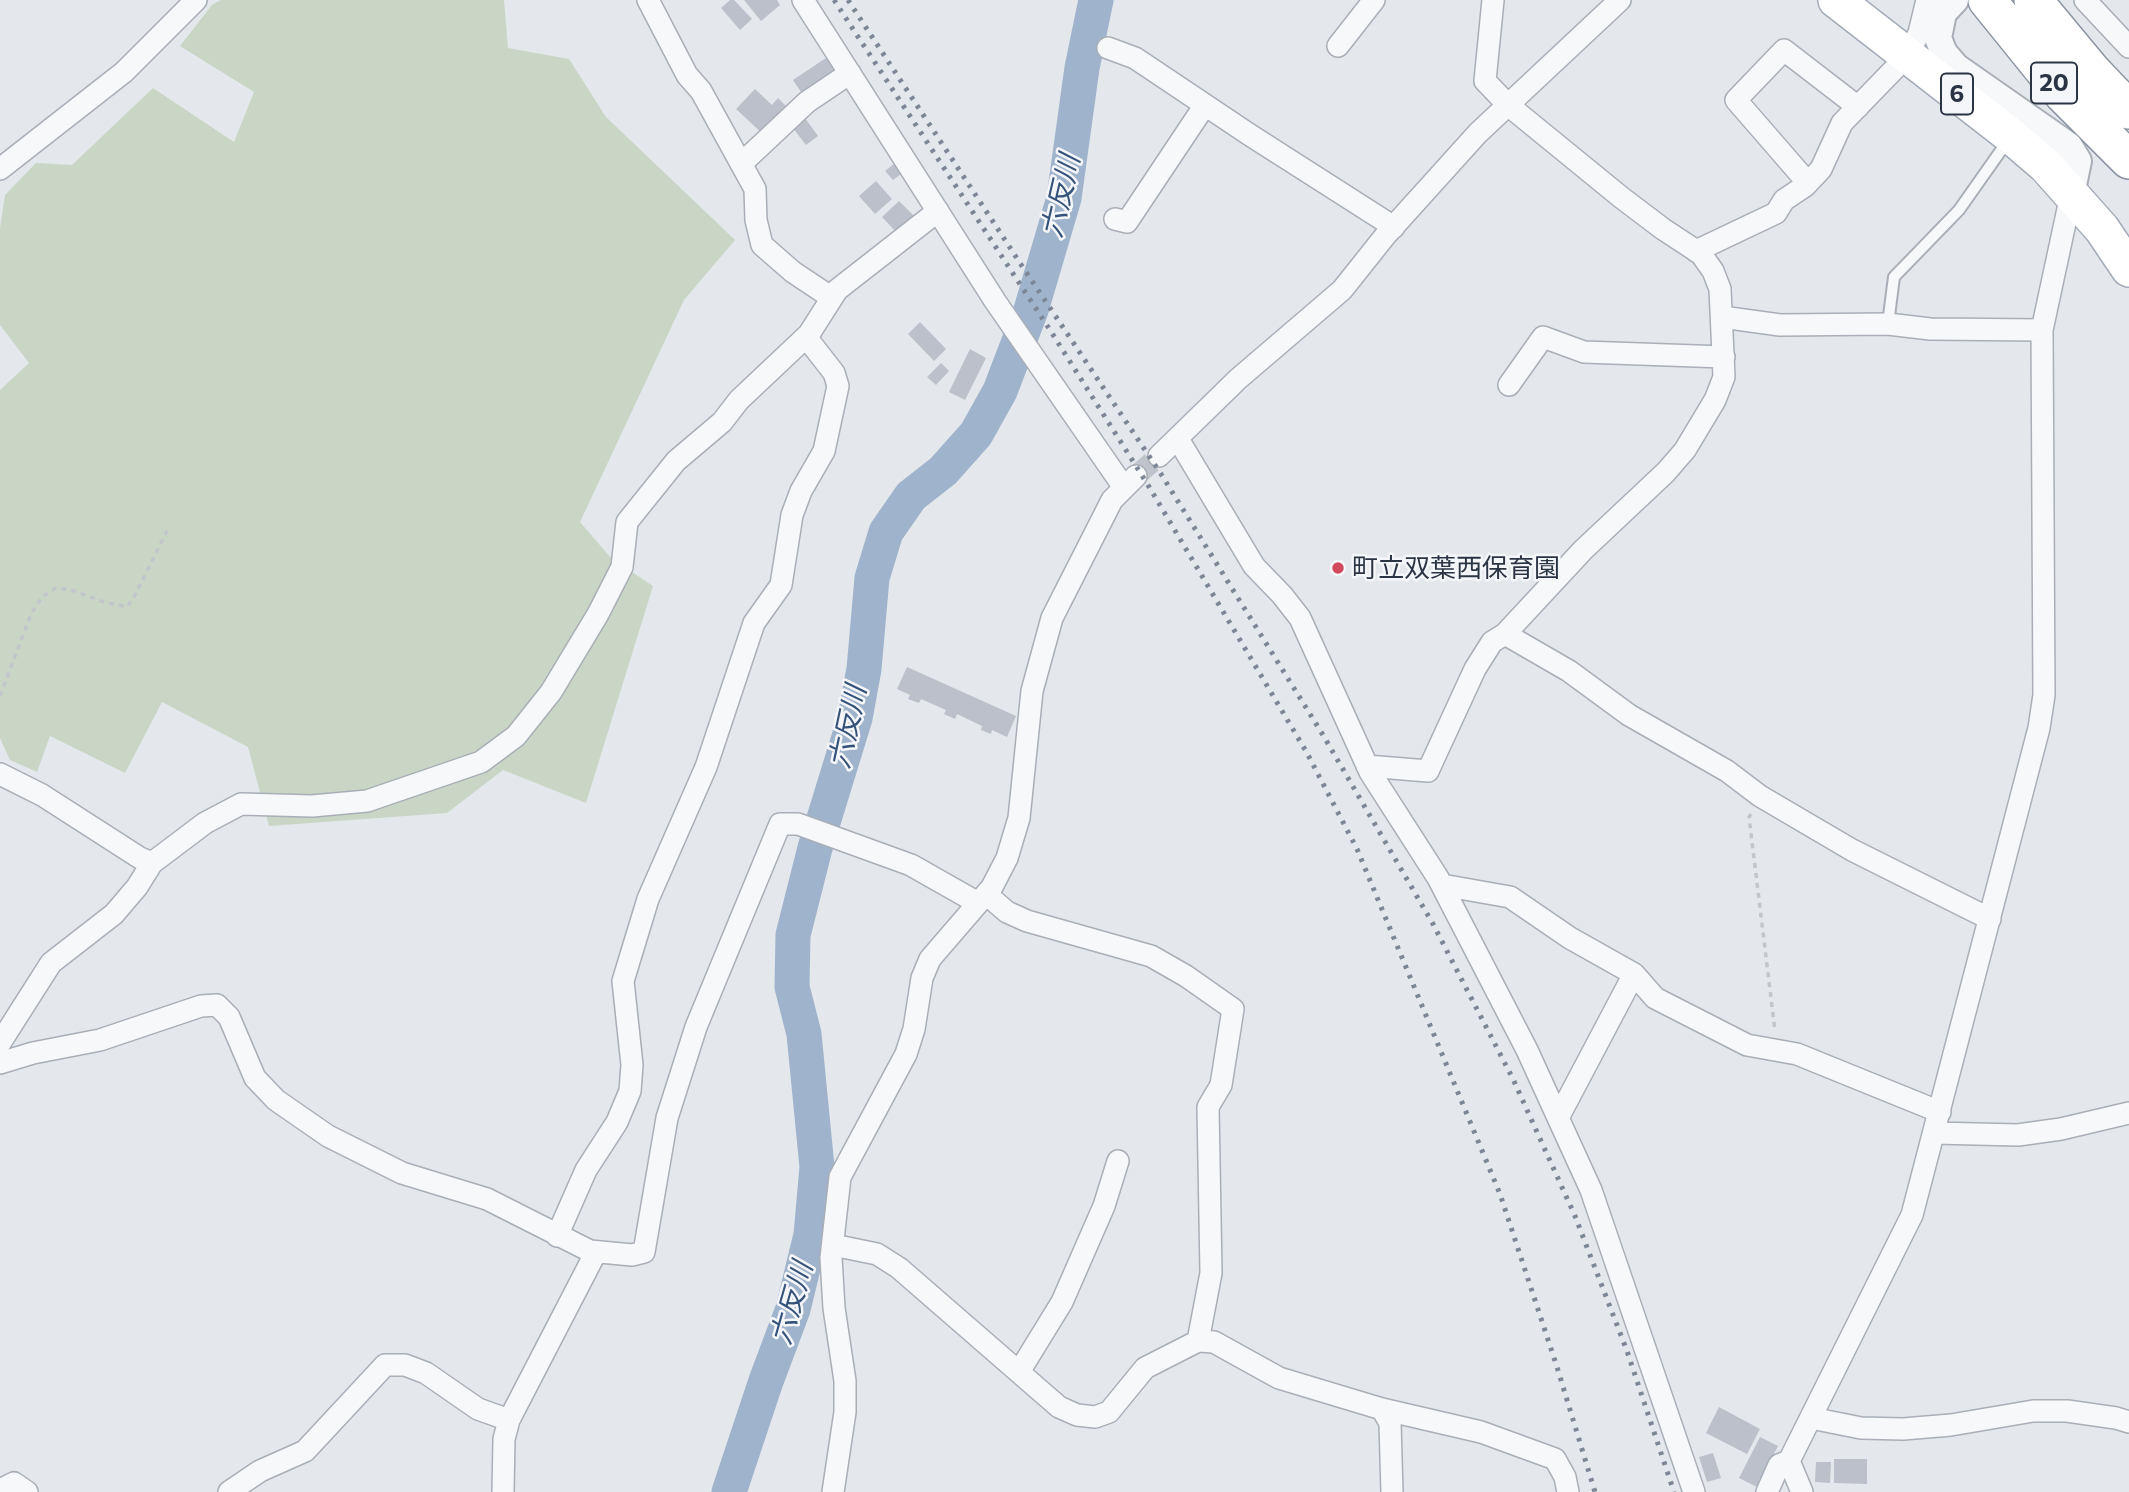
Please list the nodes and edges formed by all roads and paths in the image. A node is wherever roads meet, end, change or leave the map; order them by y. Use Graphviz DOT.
graph roads {
  1 [pos="196,0"];
  2 [pos="648,0"];
  3 [pos="803,0"];
  4 [pos="1493,0"];
  5 [pos="1620,0"];
  6 [pos="1836,0"];
  7 [pos="1927,0"];
  8 [pos="1955,0"];
  9 [pos="1987,0"];
  10 [pos="2033,0"];
  11 [pos="2085,0"];
  12 [pos="1363,4"];
  13 [pos="1338,46"];
  14 [pos="2129,47"];
  15 [pos="1108,48"];
  16 [pos="1907,56"];
  17 [pos="850,73"];
  18 [pos="1205,105"];
  19 [pos="1508,105"];
  20 [pos="1858,107"];
  21 [pos="2129,110"];
  22 [pos="2011,136"];
  23 [pos="2129,160"];
  24 [pos="741,164"];
  25 [pos="0,169"];
  26 [pos="1808,183"];
  27 [pos="2071,195"];
  28 [pos="939,211"];
  29 [pos="1115,219"];
  30 [pos="1394,226"];
  31 [pos="1696,251"];
  32 [pos="2129,270"];
  33 [pos="832,298"];
  34 [pos="1722,317"];
  35 [pos="1888,324"];
  36 [pos="2042,330"];
  37 [pos="806,337"];
  38 [pos="1724,357"];
  39 [pos="1509,385"];
  40 [pos="1178,439"];
  41 [pos="1159,456"];
  42 [pos="168,529"];
  43 [pos="1505,634"];
  44 [pos="0,696"];
  45 [pos="1367,766"];
  46 [pos="0,774"];
  47 [pos="1760,796"];
  48 [pos="152,863"];
  49 [pos="1442,885"];
  50 [pos="982,899"];
  51 [pos="1990,919"];
  52 [pos="1634,974"];
  53 [pos="0,1043"];
  54 [pos="1778,1051"];
  55 [pos="0,1063"];
  56 [pos="1940,1112"];
  57 [pos="2129,1113"];
  58 [pos="1558,1118"];
  59 [pos="1934,1133"];
  60 [pos="1118,1161"];
  61 [pos="557,1236"];
  62 [pos="833,1245"];
  63 [pos="596,1252"];
  64 [pos="1198,1341"];
  65 [pos="1018,1372"];
  66 [pos="1382,1409"];
  67 [pos="1811,1418"];
  68 [pos="509,1420"];
  69 [pos="2129,1422"];
  70 [pos="1789,1461"];
  71 [pos="0,1490"];
  72 [pos="27,1492"];
  73 [pos="229,1492"];
  74 [pos="503,1492"];
  75 [pos="833,1492"];
  76 [pos="1392,1492"];
  77 [pos="1568,1492"];
  78 [pos="1694,1492"];
  79 [pos="1767,1492"];
  80 [pos="1802,1492"];
  1 -- 25 [label="street"];
  2 -- 24 [label="street"];
  3 -- 17 [label="street"];
  4 -- 19 [label="street"];
  5 -- 19 [label="street"];
  6 -- 16 [label="main road, 6"];
  7 -- 16 [label="street"];
  8 -- 27 [label="street"];
  9 -- 23 [label="highway, 20"];
  10 -- 21 [label="highway, 20"];
  11 -- 14 [label="street"];
  12 -- 13 [label="street"];
  15 -- 18 [label="street"];
  16 -- 20 [label="street"];
  16 -- 22 [label="main road, 6"];
  17 -- 24 [label="street"];
  17 -- 28 [label="street"];
  18 -- 29 [label="street"];
  18 -- 30 [label="street"];
  19 -- 30 [label="street"];
  19 -- 31 [label="street"];
  20 -- 26 [label="street"];
  20 -- 26 [label="street"];
  22 -- 27 [label="main road, 6"];
  22 -- 35 [label="lane"];
  24 -- 33 [label="street"];
  26 -- 31 [label="street"];
  27 -- 32 [label="main road, 6"];
  27 -- 36 [label="street"];
  28 -- 33 [label="street"];
  28 -- 50 [label="street"];
  30 -- 40 [label="street"];
  31 -- 34 [label="street"];
  33 -- 37 [label="street"];
  34 -- 35 [label="street"];
  34 -- 38 [label="street"];
  35 -- 36 [label="street"];
  36 -- 51 [label="street"];
  37 -- 48 [label="street"];
  37 -- 61 [label="street"];
  38 -- 39 [label="street"];
  38 -- 43 [label="street"];
  40 -- 41 [label="street"];
  40 -- 45 [label="street"];
  42 -- 44 [label="path"];
  43 -- 45 [label="street"];
  43 -- 47 [label="street"];
  45 -- 49 [label="street"];
  46 -- 48 [label="street"];
  47 -- 51 [label="street"];
  47 -- 54 [label="path"];
  48 -- 53 [label="street"];
  49 -- 52 [label="street"];
  49 -- 58 [label="street"];
  50 -- 62 [label="street"];
  50 -- 63 [label="street"];
  50 -- 64 [label="street"];
  51 -- 56 [label="street"];
  52 -- 54 [label="street"];
  52 -- 58 [label="street"];
  54 -- 56 [label="street"];
  55 -- 61 [label="street"];
  56 -- 59 [label="street"];
  57 -- 59 [label="street"];
  58 -- 78 [label="street"];
  59 -- 67 [label="street"];
  60 -- 65 [label="street"];
  61 -- 63 [label="street"];
  62 -- 65 [label="street"];
  62 -- 75 [label="street"];
  63 -- 68 [label="street"];
  64 -- 65 [label="street"];
  64 -- 66 [label="street"];
  66 -- 76 [label="street"];
  66 -- 77 [label="street"];
  67 -- 69 [label="street"];
  67 -- 70 [label="street"];
  68 -- 73 [label="street"];
  68 -- 74 [label="street"];
  70 -- 79 [label="street"];
  70 -- 80 [label="street"];
  71 -- 72 [label="street"];
}
